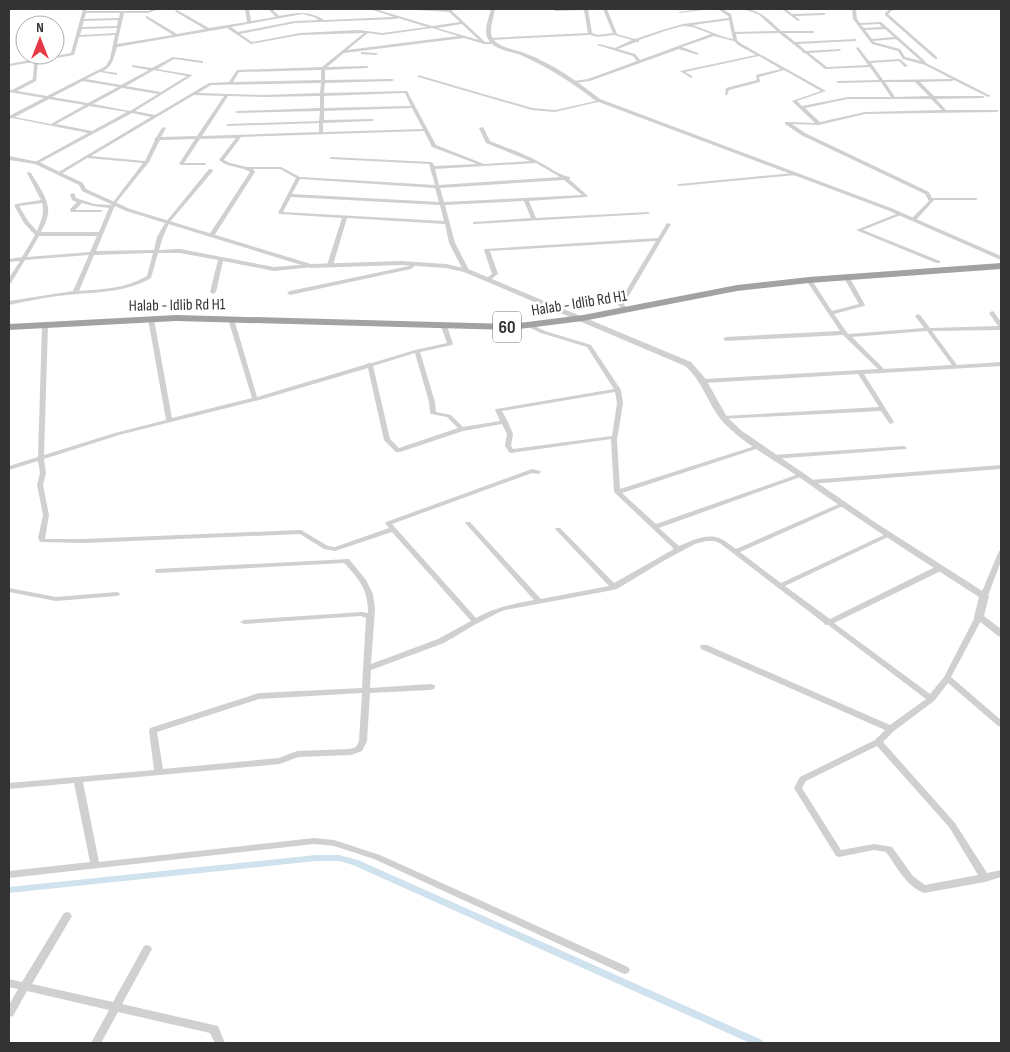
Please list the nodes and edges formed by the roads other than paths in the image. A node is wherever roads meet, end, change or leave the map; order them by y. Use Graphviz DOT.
graph roads {
  1 [pos="157,9"];
  2 [pos="247,9"];
  3 [pos="270,9"];
  4 [pos="372,9"];
  5 [pos="391,9"];
  6 [pos="417,9"];
  7 [pos="493,9"];
  8 [pos="605,9"];
  9 [pos="709,9"];
  10 [pos="720,9"];
  11 [pos="745,9"];
  12 [pos="784,9"];
  13 [pos="854,9"];
  14 [pos="892,9"];
  15 [pos="451,10"];
  16 [pos="556,10"];
  17 [pos="85,11"];
  18 [pos="177,11"];
  19 [pos="122,12"];
  20 [pos="680,12"];
  21 [pos="383,14"];
  22 [pos="824,14"];
  23 [pos="792,16"];
  24 [pos="147,17"];
  25 [pos="278,17"];
  26 [pos="396,18"];
  27 [pos="121,19"];
  28 [pos="731,19"];
  29 [pos="82,20"];
  30 [pos="798,20"];
  31 [pos="325,21"];
  32 [pos="249,22"];
  33 [pos="463,23"];
  34 [pos="858,24"];
  35 [pos="687,25"];
  36 [pos="227,26"];
  37 [pos="119,27"];
  38 [pos="80,28"];
  39 [pos="430,28"];
  40 [pos="886,28"];
  41 [pos="862,29"];
  42 [pos="207,30"];
  43 [pos="328,32"];
  44 [pos="367,32"];
  45 [pos="780,32"];
  46 [pos="813,32"];
  47 [pos="237,33"];
  48 [pos="735,33"];
  49 [pos="118,34"];
  50 [pos="590,34"];
  51 [pos="614,34"];
  52 [pos="176,35"];
  53 [pos="714,35"];
  54 [pos="78,36"];
  55 [pos="463,37"];
  56 [pos="897,38"];
  57 [pos="735,40"];
  58 [pos="855,40"];
  59 [pos="870,40"];
  60 [pos="492,41"];
  61 [pos="638,41"];
  62 [pos="484,43"];
  63 [pos="794,43"];
  64 [pos="599,45"];
  65 [pos="115,46"];
  66 [pos="500,47"];
  67 [pos="680,48"];
  68 [pos="858,48"];
  69 [pos="615,49"];
  70 [pos="839,50"];
  71 [pos="351,51"];
  72 [pos="343,52"];
  73 [pos="804,52"];
  74 [pos="376,54"];
  75 [pos="697,54"];
  76 [pos="65,55"];
  77 [pos="757,56"];
  78 [pos="936,58"];
  79 [pos="639,61"];
  80 [pos="202,62"];
  81 [pos="869,64"];
  82 [pos="926,64"];
  83 [pos="36,65"];
  84 [pos="132,66"];
  85 [pos="367,66"];
  86 [pos="906,66"];
  87 [pos="324,68"];
  88 [pos="152,70"];
  89 [pos="782,70"];
  90 [pos="99,71"];
  91 [pos="116,74"];
  92 [pos="419,76"];
  93 [pos="691,77"];
  94 [pos="83,80"];
  95 [pos="392,80"];
  96 [pos="952,80"];
  97 [pos="323,81"];
  98 [pos="882,81"];
  99 [pos="917,81"];
  100 [pos="838,82"];
  101 [pos="577,83"];
  102 [pos="230,84"];
  103 [pos="122,86"];
  104 [pos="10,92"];
  105 [pos="162,93"];
  106 [pos="192,94"];
  107 [pos="726,94"];
  108 [pos="323,95"];
  109 [pos="226,96"];
  110 [pos="983,96"];
  111 [pos="989,96"];
  112 [pos="930,97"];
  113 [pos="48,98"];
  114 [pos="894,98"];
  115 [pos="600,101"];
  116 [pos="89,105"];
  117 [pos="414,107"];
  118 [pos="801,108"];
  119 [pos="322,109"];
  120 [pos="944,111"];
  121 [pos="997,111"];
  122 [pos="131,112"];
  123 [pos="237,112"];
  124 [pos="155,116"];
  125 [pos="10,118"];
  126 [pos="372,120"];
  127 [pos="322,122"];
  128 [pos="819,124"];
  129 [pos="52,125"];
  130 [pos="228,125"];
  131 [pos="164,128"];
  132 [pos="481,128"];
  133 [pos="424,130"];
  134 [pos="93,133"];
  135 [pos="321,133"];
  136 [pos="240,136"];
  137 [pos="197,137"];
  138 [pos="156,139"];
  139 [pos="87,157"];
  140 [pos="9,158"];
  141 [pos="331,158"];
  142 [pos="146,162"];
  143 [pos="538,162"];
  144 [pos="37,163"];
  145 [pos="204,164"];
  146 [pos="484,165"];
  147 [pos="247,168"];
  148 [pos="432,168"];
  149 [pos="212,170"];
  150 [pos="29,173"];
  151 [pos="59,173"];
  152 [pos="794,174"];
  153 [pos="299,178"];
  154 [pos="568,178"];
  155 [pos="679,186"];
  156 [pos="438,187"];
  157 [pos="72,194"];
  158 [pos="289,195"];
  159 [pos="101,198"];
  160 [pos="931,198"];
  161 [pos="976,199"];
  162 [pos="526,200"];
  163 [pos="43,201"];
  164 [pos="83,202"];
  165 [pos="441,204"];
  166 [pos="16,205"];
  167 [pos="113,205"];
  168 [pos="9,206"];
  169 [pos="101,211"];
  170 [pos="648,213"];
  171 [pos="901,214"];
  172 [pos="345,217"];
  173 [pos="914,219"];
  174 [pos="534,220"];
  175 [pos="167,223"];
  176 [pos="446,223"];
  177 [pos="475,223"];
  178 [pos="669,224"];
  179 [pos="38,234"];
  180 [pos="100,234"];
  181 [pos="212,236"];
  182 [pos="658,239"];
  183 [pos="157,252"];
  184 [pos="91,253"];
  185 [pos="22,258"];
  186 [pos="221,258"];
  187 [pos="1001,258"];
  188 [pos="9,260"];
  189 [pos="938,262"];
  190 [pos="414,264"];
  191 [pos="330,265"];
  192 [pos="311,266"];
  193 [pos="1001,266"];
  194 [pos="466,270"];
  195 [pos="11,274"];
  196 [pos="847,278"];
  197 [pos="488,279"];
  198 [pos="809,280"];
  199 [pos="9,282"];
  200 [pos="213,292"];
  201 [pos="75,293"];
  202 [pos="290,293"];
  203 [pos="9,303"];
  204 [pos="624,310"];
  205 [pos="831,313"];
  206 [pos="992,313"];
  207 [pos="918,316"];
  208 [pos="583,318"];
  209 [pos="151,319"];
  210 [pos="231,319"];
  211 [pos="45,325"];
  212 [pos="528,325"];
  213 [pos="444,326"];
  214 [pos="9,327"];
  215 [pos="1001,327"];
  216 [pos="928,330"];
  217 [pos="846,334"];
  218 [pos="726,339"];
  219 [pos="417,351"];
  220 [pos="370,364"];
  221 [pos="1001,364"];
  222 [pos="956,367"];
  223 [pos="883,371"];
  224 [pos="860,372"];
  225 [pos="705,381"];
  226 [pos="618,390"];
  227 [pos="255,399"];
  228 [pos="883,409"];
  229 [pos="723,418"];
  230 [pos="169,420"];
  231 [pos="505,422"];
  232 [pos="891,422"];
  233 [pos="462,429"];
  234 [pos="615,437"];
  235 [pos="758,446"];
  236 [pos="904,448"];
  237 [pos="773,457"];
  238 [pos="41,459"];
  239 [pos="1001,467"];
  240 [pos="9,468"];
  241 [pos="538,472"];
  242 [pos="801,475"];
  243 [pos="810,482"];
  244 [pos="617,492"];
  245 [pos="843,504"];
  246 [pos="468,523"];
  247 [pos="655,527"];
  248 [pos="394,529"];
  249 [pos="558,529"];
  250 [pos="888,535"];
  251 [pos="678,549"];
  252 [pos="735,552"];
  253 [pos="1001,553"];
  254 [pos="940,568"];
  255 [pos="159,571"];
  256 [pos="780,586"];
  257 [pos="614,587"];
  258 [pos="9,590"];
  259 [pos="118,594"];
  260 [pos="984,596"];
  261 [pos="538,600"];
  262 [pos="979,617"];
  263 [pos="244,622"];
  264 [pos="476,622"];
  265 [pos="370,623"];
  266 [pos="828,623"];
  267 [pos="1001,634"];
  268 [pos="704,647"];
  269 [pos="368,668"];
  270 [pos="947,678"];
  271 [pos="431,687"];
  272 [pos="366,690"];
  273 [pos="931,699"];
  274 [pos="1001,724"];
  275 [pos="891,729"];
  276 [pos="878,742"];
  277 [pos="159,772"];
  278 [pos="78,780"];
  279 [pos="9,786"];
  280 [pos="96,865"];
  281 [pos="1001,874"];
  282 [pos="9,875"];
  283 [pos="986,878"];
  284 [pos="67,916"];
  285 [pos="147,949"];
  286 [pos="625,970"];
  287 [pos="9,983"];
  288 [pos="25,986"];
  289 [pos="115,1007"];
  290 [pos="9,1013"];
  291 [pos="96,1043"];
  292 [pos="220,1043"];
  1 -- 19 [label="street"];
  2 -- 32 [label="street"];
  3 -- 25 [label="street"];
  4 -- 21 [label="street"];
  5 -- 21 [label="street"];
  6 -- 15 [label="street"];
  7 -- 60 [label="street"];
  8 -- 51 [label="street"];
  9 -- 20 [label="street"];
  10 -- 28 [label="street"];
  11 -- 45 [label="street"];
  12 -- 23 [label="street"];
  13 -- 34 [label="street"];
  14 -- 78 [label="street"];
  15 -- 33 [label="street"];
  16 -- 50 [label="street"];
  17 -- 19 [label="street"];
  17 -- 29 [label="street"];
  18 -- 42 [label="street"];
  19 -- 27 [label="street"];
  21 -- 26 [label="street"];
  22 -- 23 [label="street"];
  23 -- 30 [label="street"];
  24 -- 52 [label="street"];
  25 -- 31 [label="street"];
  25 -- 32 [label="street"];
  26 -- 31 [label="street"];
  26 -- 39 [label="street"];
  27 -- 29 [label="street"];
  27 -- 37 [label="street"];
  28 -- 35 [label="street"];
  28 -- 48 [label="street"];
  29 -- 38 [label="street"];
  31 -- 43 [label="street"];
  31 -- 47 [label="street"];
  32 -- 36 [label="street"];
  33 -- 39 [label="street"];
  33 -- 62 [label="street"];
  34 -- 40 [label="street"];
  34 -- 41 [label="street"];
  35 -- 53 [label="street"];
  35 -- 61 [label="street"];
  36 -- 42 [label="street"];
  36 -- 47 [label="street"];
  37 -- 38 [label="street"];
  37 -- 49 [label="street"];
  38 -- 54 [label="street"];
  39 -- 44 [label="street"];
  39 -- 55 [label="street"];
  40 -- 41 [label="street"];
  40 -- 56 [label="street"];
  41 -- 59 [label="street"];
  42 -- 52 [label="street"];
  43 -- 44 [label="street"];
  43 -- 47 [label="street"];
  44 -- 72 [label="street"];
  45 -- 46 [label="street"];
  45 -- 48 [label="street"];
  45 -- 63 [label="street"];
  48 -- 57 [label="street"];
  49 -- 54 [label="street"];
  49 -- 65 [label="street"];
  50 -- 51 [label="street"];
  50 -- 60 [label="street"];
  51 -- 61 [label="street"];
  52 -- 65 [label="street"];
  53 -- 57 [label="street"];
  53 -- 67 [label="street"];
  54 -- 76 [label="street"];
  55 -- 62 [label="street"];
  55 -- 71 [label="street"];
  56 -- 59 [label="street"];
  56 -- 82 [label="street"];
  57 -- 77 [label="street"];
  58 -- 63 [label="street"];
  59 -- 82 [label="street"];
  60 -- 62 [label="street"];
  60 -- 66 [label="street"];
  61 -- 69 [label="street"];
  62 -- 66 [label="street"];
  63 -- 73 [label="street"];
  64 -- 69 [label="street"];
  65 -- 90 [label="street"];
  66 -- 101 [label="street"];
  67 -- 75 [label="street"];
  67 -- 79 [label="street"];
  68 -- 81 [label="street"];
  69 -- 79 [label="street"];
  70 -- 73 [label="street"];
  71 -- 72 [label="street"];
  71 -- 74 [label="street"];
  72 -- 87 [label="street"];
  73 -- 81 [label="street"];
  77 -- 89 [label="street"];
  77 -- 93 [label="street"];
  79 -- 101 [label="street"];
  80 -- 88 [label="street"];
  81 -- 86 [label="street"];
  81 -- 98 [label="street"];
  82 -- 111 [label="street"];
  83 -- 104 [label="street"];
  84 -- 88 [label="street"];
  85 -- 87 [label="street"];
  87 -- 97 [label="street"];
  87 -- 102 [label="street"];
  88 -- 103 [label="street"];
  88 -- 105 [label="street"];
  89 -- 107 [label="street"];
  89 -- 118 [label="street"];
  90 -- 91 [label="street"];
  90 -- 94 [label="street"];
  92 -- 115 [label="street"];
  94 -- 103 [label="street"];
  94 -- 113 [label="street"];
  95 -- 97 [label="street"];
  96 -- 99 [label="street"];
  97 -- 102 [label="street"];
  97 -- 108 [label="street"];
  98 -- 99 [label="street"];
  98 -- 100 [label="street"];
  98 -- 114 [label="street"];
  99 -- 112 [label="street"];
  101 -- 115 [label="street"];
  102 -- 106 [label="street"];
  103 -- 105 [label="street"];
  103 -- 116 [label="street"];
  104 -- 113 [label="street"];
  105 -- 122 [label="street"];
  106 -- 109 [label="street"];
  106 -- 124 [label="street"];
  108 -- 109 [label="street"];
  108 -- 117 [label="street"];
  108 -- 119 [label="street"];
  109 -- 137 [label="street"];
  110 -- 112 [label="street"];
  112 -- 114 [label="street"];
  112 -- 120 [label="street"];
  113 -- 116 [label="street"];
  113 -- 125 [label="street"];
  114 -- 118 [label="street"];
  115 -- 152 [label="street"];
  116 -- 122 [label="street"];
  116 -- 129 [label="street"];
  117 -- 119 [label="street"];
  117 -- 133 [label="street"];
  118 -- 128 [label="street"];
  119 -- 123 [label="street"];
  119 -- 127 [label="street"];
  120 -- 121 [label="street"];
  120 -- 128 [label="street"];
  122 -- 124 [label="street"];
  122 -- 134 [label="street"];
  124 -- 139 [label="street"];
  125 -- 129 [label="street"];
  126 -- 127 [label="street"];
  127 -- 130 [label="street"];
  127 -- 135 [label="street"];
  128 -- 160 [label="street"];
  129 -- 134 [label="street"];
  131 -- 138 [label="street"];
  132 -- 143 [label="street"];
  133 -- 135 [label="street"];
  133 -- 146 [label="street"];
  134 -- 144 [label="street"];
  135 -- 136 [label="street"];
  136 -- 137 [label="street"];
  136 -- 147 [label="street"];
  137 -- 138 [label="street"];
  137 -- 145 [label="street"];
  138 -- 142 [label="street"];
  139 -- 142 [label="street"];
  139 -- 151 [label="street"];
  140 -- 144 [label="street"];
  141 -- 148 [label="street"];
  142 -- 167 [label="street"];
  143 -- 146 [label="street"];
  143 -- 154 [label="street"];
  144 -- 151 [label="street"];
  146 -- 148 [label="street"];
  147 -- 153 [label="street"];
  147 -- 181 [label="street"];
  148 -- 156 [label="street"];
  149 -- 175 [label="street"];
  150 -- 163 [label="street"];
  151 -- 159 [label="street"];
  152 -- 155 [label="street"];
  152 -- 171 [label="street"];
  153 -- 156 [label="street"];
  153 -- 158 [label="street"];
  154 -- 156 [label="street"];
  154 -- 162 [label="street"];
  156 -- 165 [label="street"];
  157 -- 164 [label="street"];
  158 -- 165 [label="street"];
  158 -- 172 [label="street"];
  159 -- 164 [label="street"];
  159 -- 167 [label="street"];
  160 -- 161 [label="street"];
  160 -- 173 [label="street"];
  162 -- 165 [label="street"];
  162 -- 174 [label="street"];
  163 -- 166 [label="street"];
  163 -- 179 [label="street"];
  164 -- 167 [label="street"];
  164 -- 169 [label="street"];
  165 -- 176 [label="street"];
  166 -- 168 [label="street"];
  166 -- 179 [label="street"];
  167 -- 175 [label="street"];
  167 -- 180 [label="street"];
  170 -- 174 [label="street"];
  171 -- 173 [label="street"];
  171 -- 189 [label="street"];
  172 -- 176 [label="street"];
  172 -- 191 [label="street"];
  173 -- 187 [label="street"];
  174 -- 177 [label="street"];
  175 -- 181 [label="street"];
  175 -- 183 [label="street"];
  176 -- 194 [label="street"];
  178 -- 182 [label="street"];
  179 -- 180 [label="street"];
  179 -- 185 [label="street"];
  180 -- 184 [label="street"];
  181 -- 192 [label="street"];
  182 -- 197 [label="street"];
  182 -- 204 [label="street"];
  183 -- 184 [label="street"];
  183 -- 186 [label="street"];
  183 -- 201 [label="street"];
  184 -- 185 [label="street"];
  184 -- 201 [label="street"];
  185 -- 188 [label="street"];
  185 -- 195 [label="street"];
  186 -- 192 [label="street"];
  186 -- 200 [label="street"];
  190 -- 191 [label="street"];
  190 -- 194 [label="street"];
  190 -- 202 [label="street"];
  191 -- 192 [label="street"];
  193 -- 196 [label="highway, Halab - Idlib Rd H1 / 60"];
  194 -- 197 [label="street"];
  195 -- 199 [label="street"];
  196 -- 198 [label="highway, Halab - Idlib Rd H1 / 60"];
  196 -- 205 [label="street"];
  197 -- 208 [label="street"];
  198 -- 204 [label="highway, Halab - Idlib Rd H1 / 60"];
  198 -- 205 [label="street"];
  201 -- 203 [label="street"];
  204 -- 208 [label="highway, Halab - Idlib Rd H1 / 60"];
  205 -- 217 [label="street"];
  206 -- 215 [label="street"];
  207 -- 216 [label="street"];
  208 -- 212 [label="highway, Halab - Idlib Rd H1 / 60"];
  208 -- 225 [label="street"];
  209 -- 210 [label="highway, Halab - Idlib Rd H1 / 60"];
  209 -- 211 [label="highway, Halab - Idlib Rd H1 / 60"];
  209 -- 230 [label="street"];
  210 -- 213 [label="highway, Halab - Idlib Rd H1 / 60"];
  210 -- 227 [label="street"];
  211 -- 214 [label="highway, Halab - Idlib Rd H1 / 60"];
  211 -- 238 [label="street"];
  212 -- 213 [label="highway, Halab - Idlib Rd H1 / 60"];
  212 -- 226 [label="street"];
  213 -- 219 [label="street"];
  215 -- 216 [label="street"];
  216 -- 217 [label="street"];
  216 -- 222 [label="street"];
  217 -- 218 [label="street"];
  217 -- 223 [label="street"];
  219 -- 220 [label="street"];
  219 -- 233 [label="street"];
  220 -- 227 [label="street"];
  220 -- 233 [label="street"];
  221 -- 222 [label="street"];
  222 -- 223 [label="street"];
  223 -- 224 [label="street"];
  224 -- 225 [label="street"];
  224 -- 228 [label="street"];
  225 -- 229 [label="street"];
  226 -- 231 [label="street"];
  226 -- 234 [label="street"];
  227 -- 230 [label="street"];
  228 -- 229 [label="street"];
  228 -- 232 [label="street"];
  229 -- 235 [label="street"];
  230 -- 238 [label="street"];
  231 -- 233 [label="street"];
  231 -- 234 [label="street"];
  234 -- 244 [label="street"];
  235 -- 237 [label="street"];
  235 -- 244 [label="street"];
  236 -- 237 [label="street"];
  237 -- 242 [label="street"];
  238 -- 240 [label="street"];
  238 -- 248 [label="street"];
  239 -- 243 [label="street"];
  241 -- 248 [label="street"];
  242 -- 243 [label="street"];
  242 -- 247 [label="street"];
  243 -- 245 [label="street"];
  244 -- 247 [label="street"];
  245 -- 250 [label="street"];
  245 -- 252 [label="street"];
  246 -- 261 [label="street"];
  247 -- 251 [label="street"];
  248 -- 264 [label="street"];
  249 -- 257 [label="street"];
  250 -- 254 [label="street"];
  250 -- 256 [label="street"];
  251 -- 252 [label="street"];
  251 -- 257 [label="street"];
  252 -- 256 [label="street"];
  253 -- 260 [label="street"];
  254 -- 260 [label="street"];
  254 -- 266 [label="street"];
  255 -- 265 [label="street"];
  256 -- 266 [label="street"];
  257 -- 261 [label="street"];
  258 -- 259 [label="street"];
  260 -- 262 [label="street"];
  261 -- 264 [label="street"];
  262 -- 267 [label="street"];
  262 -- 270 [label="street"];
  263 -- 265 [label="street"];
  264 -- 269 [label="street"];
  265 -- 269 [label="street"];
  266 -- 273 [label="street"];
  268 -- 275 [label="street"];
  269 -- 272 [label="street"];
  270 -- 273 [label="street"];
  270 -- 274 [label="street"];
  271 -- 272 [label="street"];
  272 -- 277 [label="street"];
  272 -- 277 [label="street"];
  273 -- 275 [label="street"];
  275 -- 276 [label="street"];
  276 -- 283 [label="street"];
  276 -- 283 [label="street"];
  277 -- 278 [label="street"];
  278 -- 279 [label="street"];
  278 -- 280 [label="street"];
  280 -- 282 [label="street"];
  280 -- 286 [label="street"];
  281 -- 283 [label="street"];
  284 -- 288 [label="street"];
  285 -- 289 [label="street"];
  287 -- 288 [label="street"];
  288 -- 289 [label="street"];
  288 -- 290 [label="street"];
  289 -- 291 [label="street"];
  289 -- 292 [label="street"];
}
